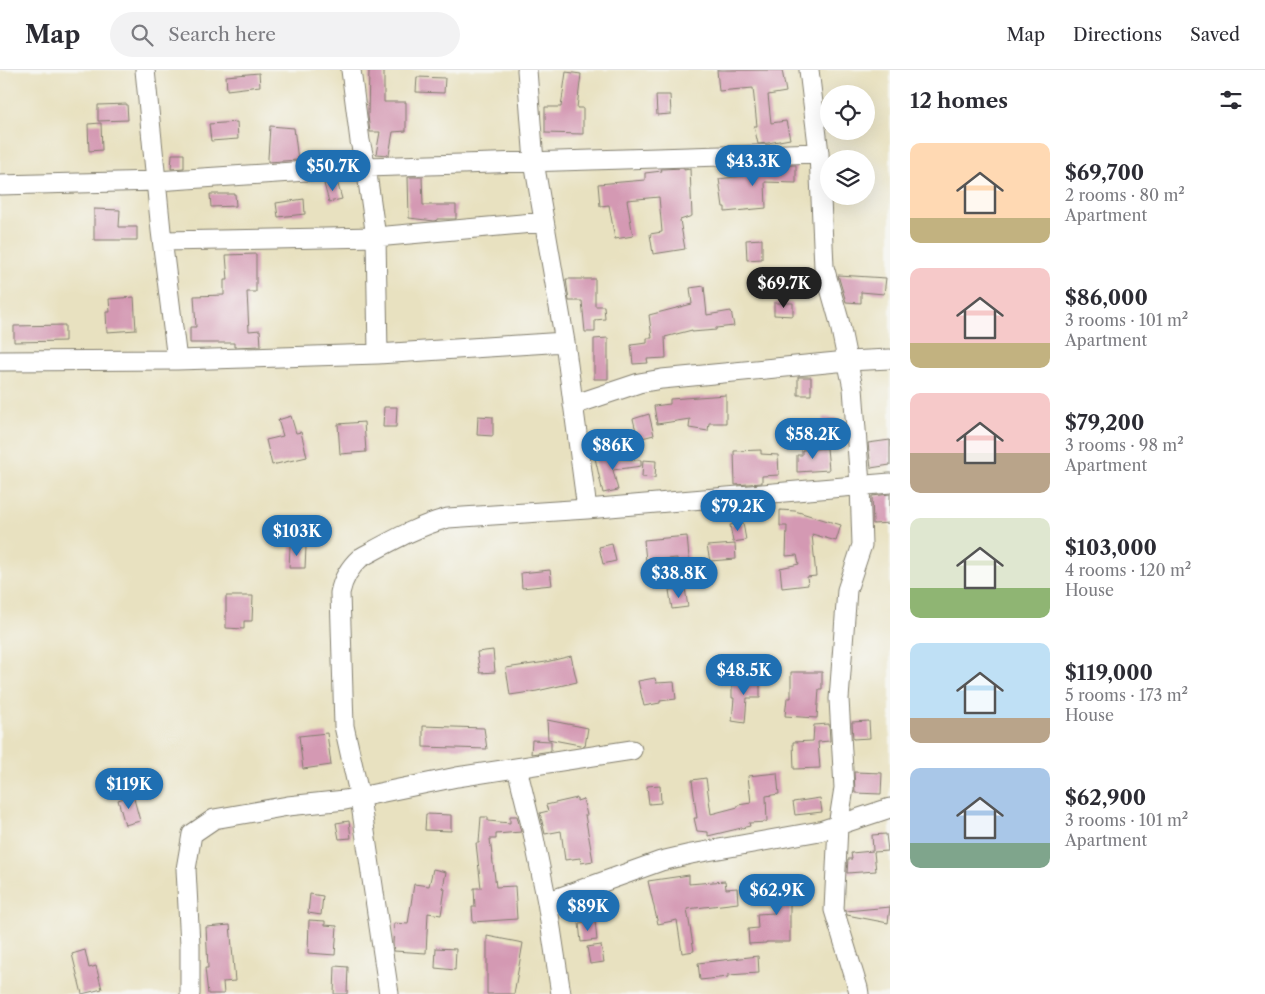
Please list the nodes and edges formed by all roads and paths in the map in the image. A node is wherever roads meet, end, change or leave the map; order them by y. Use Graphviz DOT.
graph roads {
  1 [pos="145,70"];
  2 [pos="351,70"];
  3 [pos="527,70"];
  4 [pos="809,70"];
  5 [pos="819,153"];
  6 [pos="534,162"];
  7 [pos="366,166"];
  8 [pos="156,181"];
  9 [pos="0,185"];
  10 [pos="544,222"];
  11 [pos="376,237"];
  12 [pos="163,242"];
  13 [pos="565,342"];
  14 [pos="378,354"];
  15 [pos="890,359"];
  16 [pos="177,360"];
  17 [pos="847,361"];
  18 [pos="0,362"];
  19 [pos="573,405"];
  20 [pos="890,483"];
  21 [pos="860,485"];
  22 [pos="587,509"];
  23 [pos="632,750"];
  24 [pos="517,768"];
  25 [pos="360,798"];
  26 [pos="890,808"];
  27 [pos="838,826"];
  28 [pos="547,902"];
  29 [pos="190,994"];
  30 [pos="389,994"];
  31 [pos="561,994"];
  32 [pos="859,994"];
  1 -- 8 [label="street"];
  2 -- 7 [label="street"];
  3 -- 6 [label="street"];
  4 -- 5 [label="street"];
  5 -- 6 [label="street"];
  5 -- 17 [label="street"];
  6 -- 7 [label="street"];
  6 -- 10 [label="street"];
  7 -- 8 [label="street"];
  7 -- 11 [label="street"];
  8 -- 9 [label="street"];
  8 -- 12 [label="street"];
  10 -- 11 [label="street"];
  10 -- 13 [label="street"];
  11 -- 12 [label="street"];
  11 -- 14 [label="street"];
  12 -- 16 [label="street"];
  13 -- 14 [label="street"];
  13 -- 19 [label="street"];
  14 -- 16 [label="street"];
  15 -- 17 [label="street"];
  16 -- 18 [label="street"];
  17 -- 19 [label="street"];
  17 -- 21 [label="street"];
  19 -- 22 [label="street"];
  20 -- 21 [label="street"];
  21 -- 22 [label="street"];
  21 -- 27 [label="street"];
  22 -- 25 [label="street"];
  23 -- 24 [label="street"];
  24 -- 25 [label="street"];
  24 -- 28 [label="street"];
  25 -- 29 [label="street"];
  25 -- 30 [label="street"];
  26 -- 27 [label="street"];
  27 -- 28 [label="street"];
  27 -- 32 [label="street"];
  28 -- 31 [label="street"];
}
